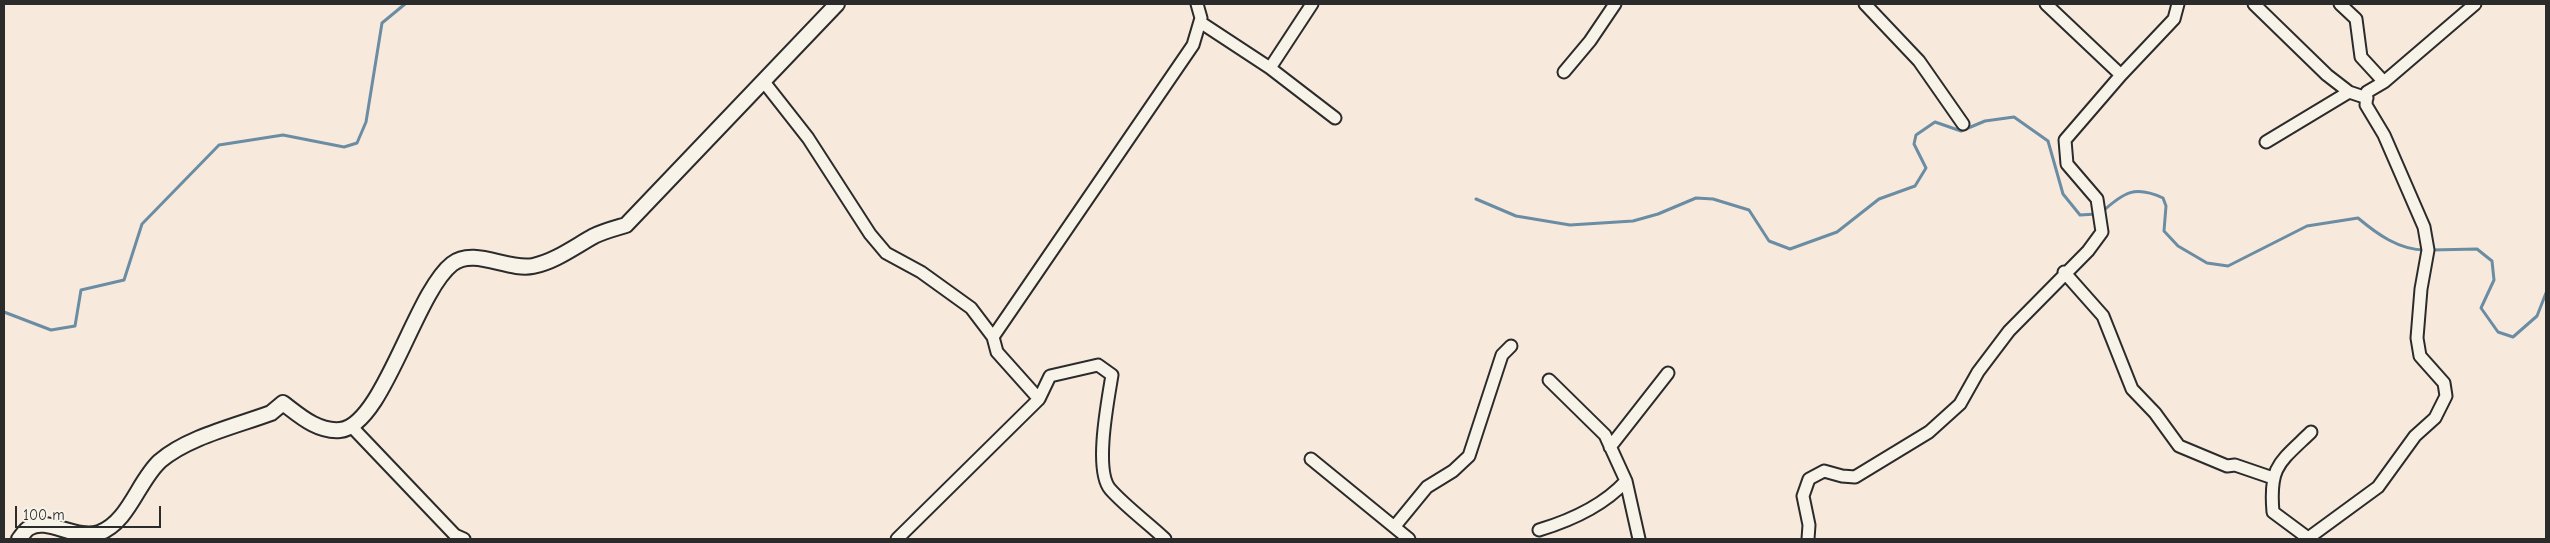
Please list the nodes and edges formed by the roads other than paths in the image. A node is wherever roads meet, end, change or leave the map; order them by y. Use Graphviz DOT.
graph roads {
  1 [pos="837,4"];
  2 [pos="1197,4"];
  3 [pos="1312,4"];
  4 [pos="1615,4"];
  5 [pos="1866,4"];
  6 [pos="2046,4"];
  7 [pos="2178,4"];
  8 [pos="2254,4"];
  9 [pos="2340,4"];
  10 [pos="2475,4"];
  11 [pos="1200,22"];
  12 [pos="1270,68"];
  13 [pos="1564,72"];
  14 [pos="2121,76"];
  15 [pos="764,82"];
  16 [pos="2384,82"];
  17 [pos="2349,92"];
  18 [pos="2367,98"];
  19 [pos="1335,118"];
  20 [pos="1963,124"];
  21 [pos="2266,142"];
  22 [pos="2064,272"];
  23 [pos="993,337"];
  24 [pos="1511,346"];
  25 [pos="1668,373"];
  26 [pos="1549,380"];
  27 [pos="1039,399"];
  28 [pos="352,427"];
  29 [pos="2311,432"];
  30 [pos="1610,447"];
  31 [pos="1311,459"];
  32 [pos="2273,478"];
  33 [pos="1626,481"];
  34 [pos="1396,526"];
  35 [pos="1539,530"];
  36 [pos="19,539"];
  37 [pos="464,539"];
  38 [pos="897,539"];
  39 [pos="1165,539"];
  40 [pos="1409,539"];
  41 [pos="1639,539"];
  42 [pos="1808,539"];
  43 [pos="2308,539"];
  1 -- 15 [label="street"];
  2 -- 11 [label="street"];
  3 -- 12 [label="street"];
  4 -- 13 [label="street"];
  5 -- 20 [label="street"];
  6 -- 14 [label="street"];
  7 -- 14 [label="street"];
  8 -- 17 [label="street"];
  9 -- 16 [label="street"];
  10 -- 16 [label="street"];
  11 -- 12 [label="street"];
  11 -- 23 [label="street"];
  12 -- 19 [label="street"];
  14 -- 22 [label="street"];
  15 -- 23 [label="street"];
  15 -- 28 [label="street"];
  16 -- 18 [label="street"];
  17 -- 18 [label="street"];
  17 -- 21 [label="street"];
  18 -- 43 [label="street"];
  22 -- 32 [label="street"];
  22 -- 42 [label="street"];
  23 -- 27 [label="street"];
  24 -- 34 [label="street"];
  25 -- 30 [label="street"];
  26 -- 30 [label="street"];
  27 -- 38 [label="street"];
  27 -- 39 [label="street"];
  28 -- 36 [label="street"];
  28 -- 37 [label="street"];
  29 -- 32 [label="street"];
  30 -- 33 [label="street"];
  31 -- 34 [label="street"];
  32 -- 43 [label="street"];
  33 -- 35 [label="street"];
  33 -- 41 [label="street"];
  34 -- 40 [label="street"];
}
